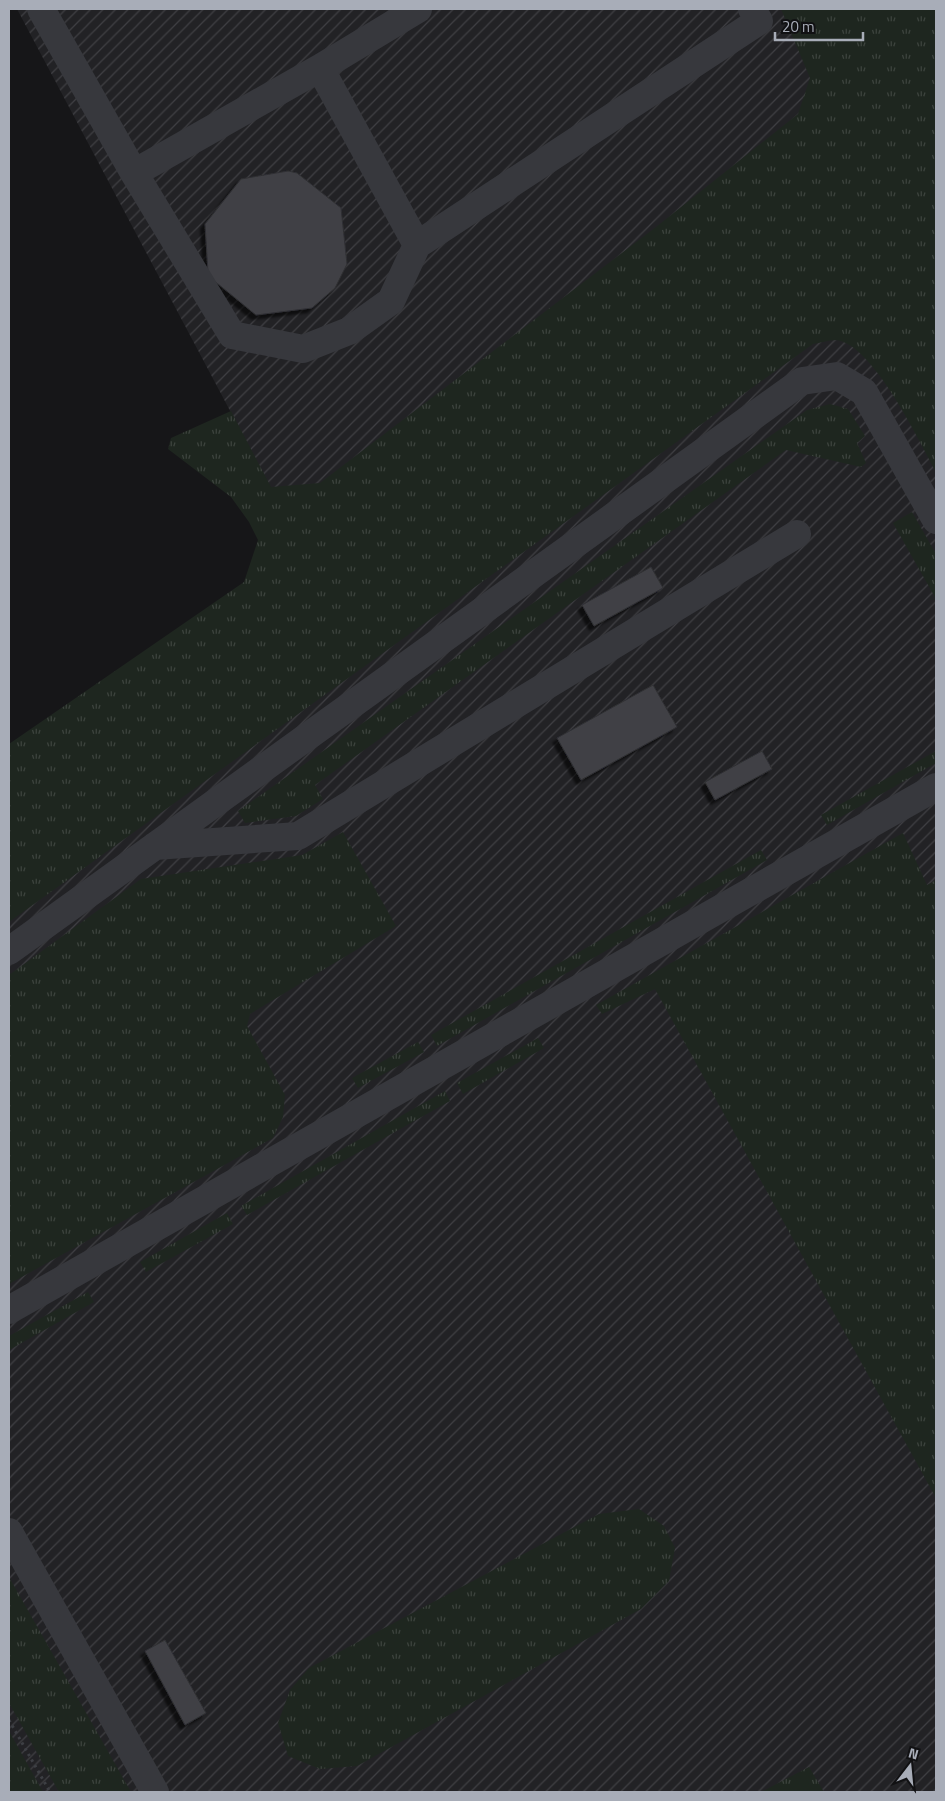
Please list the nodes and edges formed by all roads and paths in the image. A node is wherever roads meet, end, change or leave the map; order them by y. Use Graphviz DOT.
graph roads {
  1 [pos="41,9"];
  2 [pos="418,9"];
  3 [pos="752,9"];
  4 [pos="320,68"];
  5 [pos="134,173"];
  6 [pos="417,245"];
  7 [pos="936,520"];
  8 [pos="797,534"];
  9 [pos="936,787"];
  10 [pos="155,846"];
  11 [pos="9,951"];
  12 [pos="9,1310"];
  13 [pos="9,1532"];
  14 [pos="9,1720"];
  15 [pos="50,1792"];
  16 [pos="155,1792"];
  1 -- 5 [label="lane"];
  2 -- 4 [label="lane"];
  3 -- 6 [label="lane"];
  4 -- 5 [label="lane"];
  4 -- 6 [label="lane"];
  5 -- 6 [label="lane"];
  7 -- 10 [label="lane"];
  8 -- 10 [label="lane"];
  9 -- 12 [label="lane"];
  10 -- 11 [label="lane"];
  13 -- 16 [label="lane"];
  14 -- 15 [label="path"];
}
